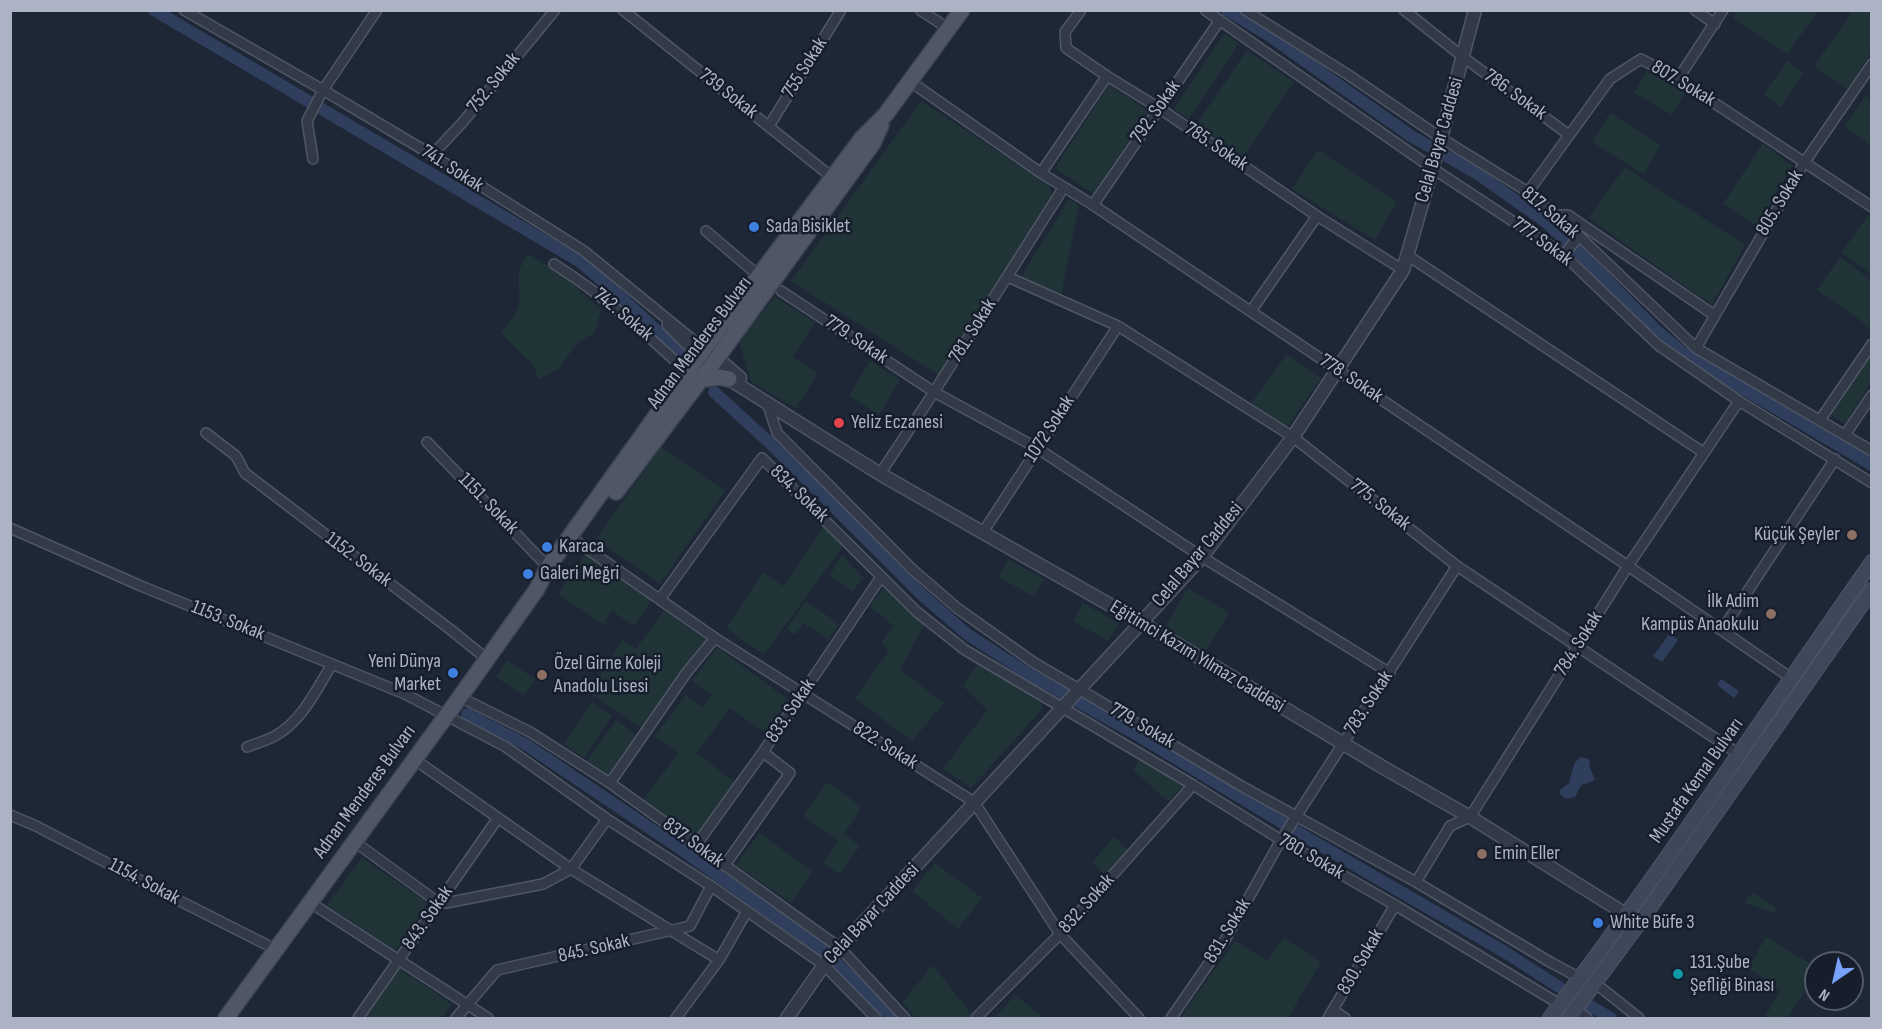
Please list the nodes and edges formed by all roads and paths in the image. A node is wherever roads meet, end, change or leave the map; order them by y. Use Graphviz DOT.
graph roads {
  1 [pos="184,10"];
  2 [pos="377,10"];
  3 [pos="555,10"];
  4 [pos="623,10"];
  5 [pos="841,10"];
  6 [pos="920,10"];
  7 [pos="962,10"];
  8 [pos="1081,10"];
  9 [pos="1205,10"];
  10 [pos="1245,10"];
  11 [pos="1404,10"];
  12 [pos="1475,10"];
  13 [pos="1695,10"];
  14 [pos="1723,10"];
  15 [pos="1220,20"];
  16 [pos="1715,24"];
  17 [pos="949,29"];
  18 [pos="1463,57"];
  19 [pos="1872,64"];
  20 [pos="1107,76"];
  21 [pos="1677,79"];
  22 [pos="911,82"];
  23 [pos="323,90"];
  24 [pos="1159,108"];
  25 [pos="886,114"];
  26 [pos="769,126"];
  27 [pos="1569,135"];
  28 [pos="1441,138"];
  29 [pos="432,155"];
  30 [pos="313,159"];
  31 [pos="1804,163"];
  32 [pos="1432,168"];
  33 [pos="1041,173"];
  34 [pos="833,178"];
  35 [pos="1064,187"];
  36 [pos="1528,192"];
  37 [pos="1093,205"];
  38 [pos="1872,207"];
  39 [pos="1555,215"];
  40 [pos="1317,216"];
  41 [pos="706,231"];
  42 [pos="1579,236"];
  43 [pos="1407,255"];
  44 [pos="1564,255"];
  45 [pos="554,264"];
  46 [pos="1403,270"];
  47 [pos="759,276"];
  48 [pos="1008,277"];
  49 [pos="781,291"];
  50 [pos="1251,311"];
  51 [pos="1714,315"];
  52 [pos="1118,326"];
  53 [pos="1872,344"];
  54 [pos="1696,348"];
  55 [pos="708,358"];
  56 [pos="1337,370"];
  57 [pos="694,376"];
  58 [pos="729,379"];
  59 [pos="934,392"];
  60 [pos="1872,395"];
  61 [pos="766,401"];
  62 [pos="1739,401"];
  63 [pos="1820,420"];
  64 [pos="206,433"];
  65 [pos="1845,435"];
  66 [pos="1293,437"];
  67 [pos="427,442"];
  68 [pos="1037,448"];
  69 [pos="1872,451"];
  70 [pos="1704,453"];
  71 [pos="1835,459"];
  72 [pos="880,474"];
  73 [pos="1872,483"];
  74 [pos="10,528"];
  75 [pos="983,532"];
  76 [pos="574,540"];
  77 [pos="1202,557"];
  78 [pos="1872,562"];
  79 [pos="1457,566"];
  80 [pos="1628,566"];
  81 [pos="548,567"];
  82 [pos="881,577"];
  83 [pos="537,589"];
  84 [pos="1872,590"];
  85 [pos="660,599"];
  86 [pos="1140,622"];
  87 [pos="1722,630"];
  88 [pos="715,638"];
  89 [pos="1577,647"];
  90 [pos="487,659"];
  91 [pos="332,664"];
  92 [pos="1390,673"];
  93 [pos="1791,678"];
  94 [pos="1080,688"];
  95 [pos="802,693"];
  96 [pos="460,697"];
  97 [pos="1062,708"];
  98 [pos="445,716"];
  99 [pos="1343,743"];
  100 [pos="247,747"];
  101 [pos="763,752"];
  102 [pos="1740,755"];
  103 [pos="414,759"];
  104 [pos="610,783"];
  105 [pos="1193,785"];
  106 [pos="974,802"];
  107 [pos="10,815"];
  108 [pos="1296,816"];
  109 [pos="1470,817"];
  110 [pos="498,818"];
  111 [pos="607,819"];
  112 [pos="1281,840"];
  113 [pos="355,842"];
  114 [pos="696,845"];
  115 [pos="724,865"];
  116 [pos="571,869"];
  117 [pos="1416,882"];
  118 [pos="711,886"];
  119 [pos="311,903"];
  120 [pos="439,903"];
  121 [pos="1395,905"];
  122 [pos="747,911"];
  123 [pos="1627,915"];
  124 [pos="672,931"];
  125 [pos="1060,934"];
  126 [pos="840,948"];
  127 [pos="277,950"];
  128 [pos="718,960"];
  129 [pos="398,962"];
  130 [pos="824,965"];
  131 [pos="1580,978"];
  132 [pos="1595,983"];
  133 [pos="469,1005"];
  134 [pos="1561,1005"];
  135 [pos="1330,1014"];
  136 [pos="1572,1014"];
  137 [pos="226,1018"];
  138 [pos="358,1018"];
  139 [pos="456,1018"];
  140 [pos="488,1018"];
  141 [pos="676,1018"];
  142 [pos="787,1018"];
  143 [pos="876,1018"];
  144 [pos="905,1018"];
  145 [pos="976,1018"];
  146 [pos="1139,1018"];
  147 [pos="1171,1018"];
  148 [pos="1345,1018"];
  149 [pos="1550,1018"];
  150 [pos="1587,1018"];
  151 [pos="1639,1018"];
  1 -- 23 [label="street, 741. Sokak"];
  2 -- 23 [label="street"];
  3 -- 29 [label="street, 752. Sokak"];
  4 -- 26 [label="street, 739 Sokak"];
  5 -- 26 [label="street, 755 Sokak"];
  6 -- 17 [label="street"];
  7 -- 17 [label="main road, Adnan Menderes Bulvarı"];
  8 -- 20 [label="street, 785. Sokak"];
  9 -- 15 [label="street, 777. Sokak"];
  10 -- 28 [label="street, 817. Sokak"];
  11 -- 18 [label="street, 786. Sokak"];
  12 -- 18 [label="street, Celal Bayar Caddesi"];
  13 -- 16 [label="street"];
  14 -- 16 [label="street"];
  15 -- 24 [label="street, 792. Sokak"];
  15 -- 32 [label="street, 777. Sokak"];
  16 -- 21 [label="street"];
  17 -- 22 [label="main road, Adnan Menderes Bulvarı"];
  18 -- 27 [label="street, 786. Sokak"];
  18 -- 28 [label="street, Celal Bayar Caddesi"];
  19 -- 31 [label="street, 805. Sokak"];
  20 -- 24 [label="street, 785. Sokak"];
  20 -- 33 [label="street"];
  21 -- 27 [label="street, 807. Sokak"];
  21 -- 31 [label="street, 807. Sokak"];
  22 -- 25 [label="main road, Adnan Menderes Bulvarı"];
  22 -- 33 [label="street, 778. Sokak"];
  23 -- 29 [label="street, 741. Sokak"];
  23 -- 30 [label="street"];
  24 -- 37 [label="street, 792. Sokak"];
  24 -- 40 [label="street, 785. Sokak"];
  25 -- 34 [label="main road, Adnan Menderes Bulvarı"];
  25 -- 55 [label="main road, Adnan Menderes Bulvarı"];
  26 -- 34 [label="street, 739 Sokak"];
  27 -- 36 [label="street, 807. Sokak"];
  28 -- 32 [label="street, Celal Bayar Caddesi"];
  28 -- 36 [label="street, 817. Sokak"];
  29 -- 55 [label="street, 741. Sokak"];
  31 -- 38 [label="street, 807. Sokak"];
  31 -- 51 [label="street, 805. Sokak"];
  32 -- 43 [label="street, Celal Bayar Caddesi"];
  32 -- 44 [label="street, 777. Sokak"];
  33 -- 35 [label="street, 778. Sokak"];
  34 -- 47 [label="main road, Adnan Menderes Bulvarı"];
  35 -- 37 [label="street, 778. Sokak"];
  35 -- 48 [label="street, 781. Sokak"];
  36 -- 39 [label="street, 817. Sokak"];
  37 -- 50 [label="street, 778. Sokak"];
  39 -- 42 [label="street, 817. Sokak"];
  39 -- 51 [label="street"];
  40 -- 46 [label="street, 785. Sokak"];
  40 -- 50 [label="street"];
  41 -- 47 [label="street"];
  42 -- 44 [label="street"];
  42 -- 54 [label="street, 817. Sokak"];
  43 -- 46 [label="street, Celal Bayar Caddesi"];
  43 -- 70 [label="street"];
  44 -- 62 [label="street, 777. Sokak"];
  45 -- 57 [label="street, 742. Sokak"];
  46 -- 56 [label="street, Celal Bayar Caddesi"];
  47 -- 55 [label="main road, Adnan Menderes Bulvarı"];
  48 -- 52 [label="street, 775. Sokak"];
  48 -- 59 [label="street, 781. Sokak"];
  49 -- 59 [label="street, 779. Sokak"];
  50 -- 56 [label="street, 778. Sokak"];
  51 -- 54 [label="street, 805. Sokak"];
  52 -- 66 [label="street, 775. Sokak"];
  52 -- 68 [label="street, 1072 Sokak"];
  53 -- 63 [label="street"];
  54 -- 63 [label="street, 817. Sokak"];
  55 -- 57 [label="main road, Adnan Menderes Bulvarı"];
  55 -- 58 [label="street, Eğitimci Kazım Yılmaz Caddesi"];
  55 -- 61 [label="street, Eğitimci Kazım Yılmaz Caddesi"];
  56 -- 66 [label="street, Celal Bayar Caddesi"];
  56 -- 80 [label="street, 778. Sokak"];
  57 -- 58 [label="main road"];
  57 -- 76 [label="main road, Adnan Menderes Bulvarı"];
  58 -- 61 [label="street, Eğitimci Kazım Yılmaz Caddesi"];
  59 -- 68 [label="street, 779. Sokak"];
  59 -- 72 [label="street, 781. Sokak"];
  60 -- 65 [label="street"];
  61 -- 72 [label="street, Eğitimci Kazım Yılmaz Caddesi"];
  61 -- 94 [label="street, 779. Sokak"];
  62 -- 70 [label="street, 784. Sokak"];
  62 -- 71 [label="street, 777. Sokak"];
  63 -- 65 [label="street, 817. Sokak"];
  64 -- 90 [label="street, 1152. Sokak"];
  65 -- 69 [label="street, 817. Sokak"];
  66 -- 77 [label="street, Celal Bayar Caddesi"];
  66 -- 79 [label="street, 775. Sokak"];
  67 -- 81 [label="street, 1151. Sokak"];
  68 -- 75 [label="street, 1072 Sokak"];
  68 -- 77 [label="street, 779. Sokak"];
  70 -- 80 [label="street, 784. Sokak"];
  71 -- 73 [label="street, 777. Sokak"];
  71 -- 87 [label="street"];
  72 -- 75 [label="street, Eğitimci Kazım Yılmaz Caddesi"];
  74 -- 91 [label="street, 1153. Sokak"];
  75 -- 86 [label="street, Eğitimci Kazım Yılmaz Caddesi"];
  76 -- 81 [label="main road, Adnan Menderes Bulvarı"];
  76 -- 83 [label="main road, Adnan Menderes Bulvarı"];
  76 -- 85 [label="street, 822. Sokak"];
  77 -- 86 [label="street, Celal Bayar Caddesi"];
  77 -- 92 [label="street, 779. Sokak"];
  78 -- 93 [label="main road, Mustafa Kemal Bulvarı"];
  79 -- 89 [label="street, 775. Sokak"];
  79 -- 92 [label="street, 783. Sokak"];
  80 -- 87 [label="street, 778. Sokak"];
  80 -- 89 [label="street, 784. Sokak"];
  81 -- 83 [label="main road, Adnan Menderes Bulvarı"];
  82 -- 85 [label="street, 834. Sokak"];
  82 -- 95 [label="street, 833. Sokak"];
  82 -- 97 [label="street, 780. Sokak"];
  83 -- 90 [label="main road, Adnan Menderes Bulvarı"];
  84 -- 132 [label="main road, Mustafa Kemal Bulvarı"];
  85 -- 88 [label="street, 822. Sokak"];
  86 -- 94 [label="street, Celal Bayar Caddesi"];
  86 -- 99 [label="street, Eğitimci Kazım Yılmaz Caddesi"];
  87 -- 93 [label="street, 778. Sokak"];
  88 -- 95 [label="street, 822. Sokak"];
  88 -- 104 [label="street"];
  89 -- 102 [label="street, 775. Sokak"];
  89 -- 109 [label="street, 784. Sokak"];
  90 -- 96 [label="main road, Adnan Menderes Bulvarı"];
  91 -- 98 [label="street, 1153. Sokak"];
  91 -- 100 [label="street"];
  92 -- 99 [label="street, 783. Sokak"];
  93 -- 102 [label="main road, Mustafa Kemal Bulvarı"];
  94 -- 97 [label="street, Celal Bayar Caddesi"];
  94 -- 108 [label="street, 779. Sokak"];
  95 -- 101 [label="street, 833. Sokak"];
  95 -- 106 [label="street, 822. Sokak"];
  96 -- 98 [label="main road, Adnan Menderes Bulvarı"];
  96 -- 104 [label="street, 837. Sokak"];
  97 -- 105 [label="street, 780. Sokak"];
  97 -- 106 [label="street, Celal Bayar Caddesi"];
  98 -- 103 [label="main road, Adnan Menderes Bulvarı"];
  98 -- 111 [label="street, 837. Sokak"];
  99 -- 108 [label="street, 783. Sokak"];
  99 -- 109 [label="street, Eğitimci Kazım Yılmaz Caddesi"];
  101 -- 114 [label="street"];
  101 -- 115 [label="street, 833. Sokak"];
  102 -- 123 [label="main road, Mustafa Kemal Bulvarı"];
  103 -- 110 [label="street"];
  103 -- 113 [label="main road, Adnan Menderes Bulvarı"];
  104 -- 114 [label="street, 837. Sokak"];
  105 -- 112 [label="street, 780. Sokak"];
  105 -- 125 [label="street, 832. Sokak"];
  106 -- 125 [label="street, 822. Sokak"];
  106 -- 126 [label="street, Celal Bayar Caddesi"];
  107 -- 127 [label="street, 1154. Sokak"];
  108 -- 112 [label="street, 783. Sokak"];
  108 -- 117 [label="street, 779. Sokak"];
  109 -- 117 [label="street, 784. Sokak"];
  109 -- 123 [label="street, Eğitimci Kazım Yılmaz Caddesi"];
  110 -- 116 [label="street"];
  110 -- 120 [label="street, 843. Sokak"];
  111 -- 116 [label="street"];
  111 -- 118 [label="street, 837. Sokak"];
  112 -- 121 [label="street, 780. Sokak"];
  112 -- 147 [label="street, 831. Sokak"];
  113 -- 119 [label="main road, Adnan Menderes Bulvarı"];
  113 -- 120 [label="street"];
  114 -- 115 [label="street, 837. Sokak"];
  115 -- 126 [label="street, 837. Sokak"];
  116 -- 120 [label="street"];
  116 -- 124 [label="street"];
  117 -- 131 [label="street, 779. Sokak"];
  118 -- 122 [label="street, 837. Sokak"];
  118 -- 124 [label="street, 845. Sokak"];
  119 -- 127 [label="main road, Adnan Menderes Bulvarı"];
  119 -- 129 [label="street"];
  120 -- 129 [label="street, 843. Sokak"];
  121 -- 134 [label="street, 780. Sokak"];
  121 -- 135 [label="street, 830. Sokak"];
  122 -- 128 [label="street"];
  122 -- 130 [label="street, 837. Sokak"];
  123 -- 131 [label="main road, Mustafa Kemal Bulvarı"];
  124 -- 128 [label="street"];
  124 -- 133 [label="street, 845. Sokak"];
  125 -- 145 [label="street, 832. Sokak"];
  125 -- 146 [label="street, 822. Sokak"];
  126 -- 130 [label="street, Celal Bayar Caddesi"];
  126 -- 144 [label="street, 837. Sokak"];
  127 -- 137 [label="main road, Adnan Menderes Bulvarı"];
  128 -- 141 [label="street"];
  129 -- 133 [label="street"];
  129 -- 138 [label="street, 843. Sokak"];
  130 -- 142 [label="street, Celal Bayar Caddesi"];
  130 -- 143 [label="street, 837. Sokak"];
  131 -- 134 [label="main road, Mustafa Kemal Bulvarı"];
  132 -- 136 [label="main road, Mustafa Kemal Bulvarı"];
  132 -- 151 [label="street"];
  133 -- 139 [label="street, 845. Sokak"];
  133 -- 140 [label="street"];
  134 -- 149 [label="main road, Mustafa Kemal Bulvarı"];
  135 -- 148 [label="street"];
  136 -- 150 [label="street"];
}
